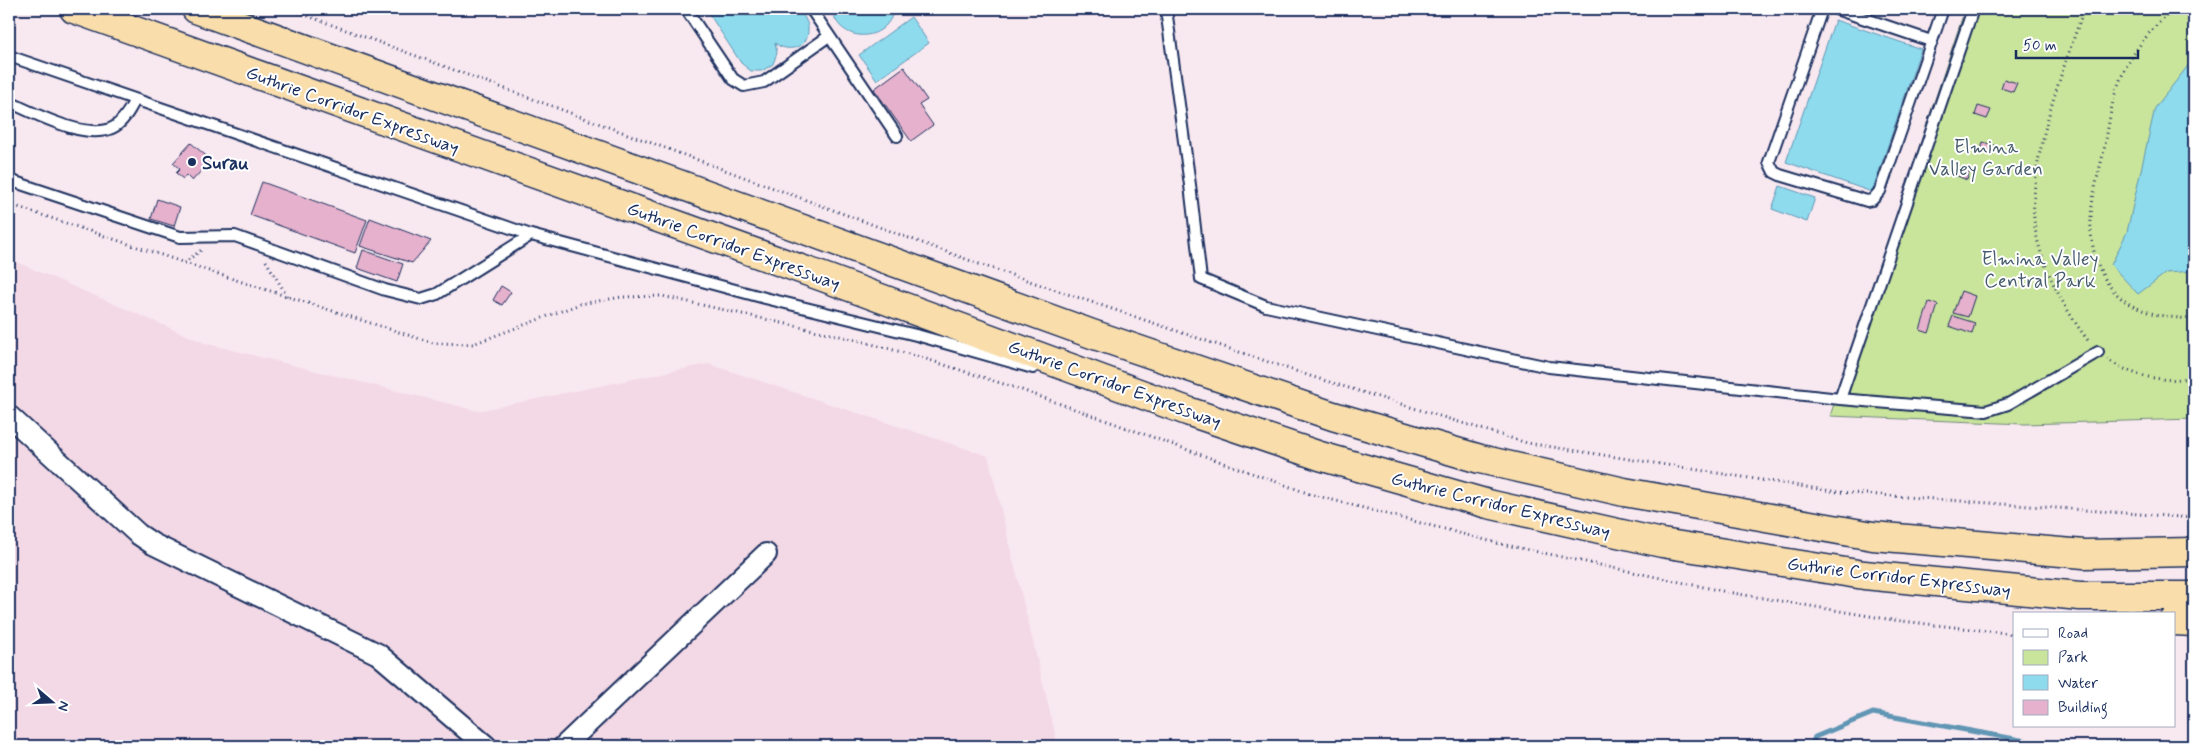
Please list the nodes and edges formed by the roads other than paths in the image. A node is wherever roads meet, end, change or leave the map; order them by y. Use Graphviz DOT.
graph roads {
  1 [pos="74,9"];
  2 [pos="196,9"];
  3 [pos="686,9"];
  4 [pos="811,9"];
  5 [pos="1166,9"];
  6 [pos="1822,9"];
  7 [pos="1836,9"];
  8 [pos="1943,9"];
  9 [pos="1973,9"];
  10 [pos="830,36"];
  11 [pos="1931,41"];
  12 [pos="9,56"];
  13 [pos="135,100"];
  14 [pos="9,102"];
  15 [pos="897,136"];
  16 [pos="9,180"];
  17 [pos="531,235"];
  18 [pos="2098,352"];
  19 [pos="1041,370"];
  20 [pos="1060,375"];
  21 [pos="1840,399"];
  22 [pos="1190,412"];
  23 [pos="9,416"];
  24 [pos="2194,552"];
  25 [pos="766,554"];
  26 [pos="2001,588"];
  27 [pos="2194,596"];
  28 [pos="2063,612"];
  29 [pos="2176,621"];
  30 [pos="2194,622"];
  31 [pos="486,746"];
  32 [pos="564,746"];
  1 -- 22 [label="highway, Guthrie Corridor Expressway"];
  2 -- 24 [label="highway, Guthrie Corridor Expressway"];
  3 -- 10 [label="lane"];
  4 -- 10 [label="lane"];
  5 -- 21 [label="lane"];
  6 -- 11 [label="lane"];
  7 -- 11 [label="lane"];
  8 -- 11 [label="lane"];
  9 -- 21 [label="lane"];
  10 -- 15 [label="lane"];
  12 -- 13 [label="lane"];
  13 -- 14 [label="lane"];
  13 -- 17 [label="lane"];
  16 -- 17 [label="lane"];
  17 -- 19 [label="lane"];
  18 -- 21 [label="lane"];
  20 -- 22 [label="lane"];
  22 -- 26 [label="highway, Guthrie Corridor Expressway"];
  23 -- 31 [label="street"];
  25 -- 32 [label="street"];
  26 -- 27 [label="highway, Guthrie Corridor Expressway"];
  26 -- 28 [label="highway"];
  29 -- 30 [label="highway"];
}
